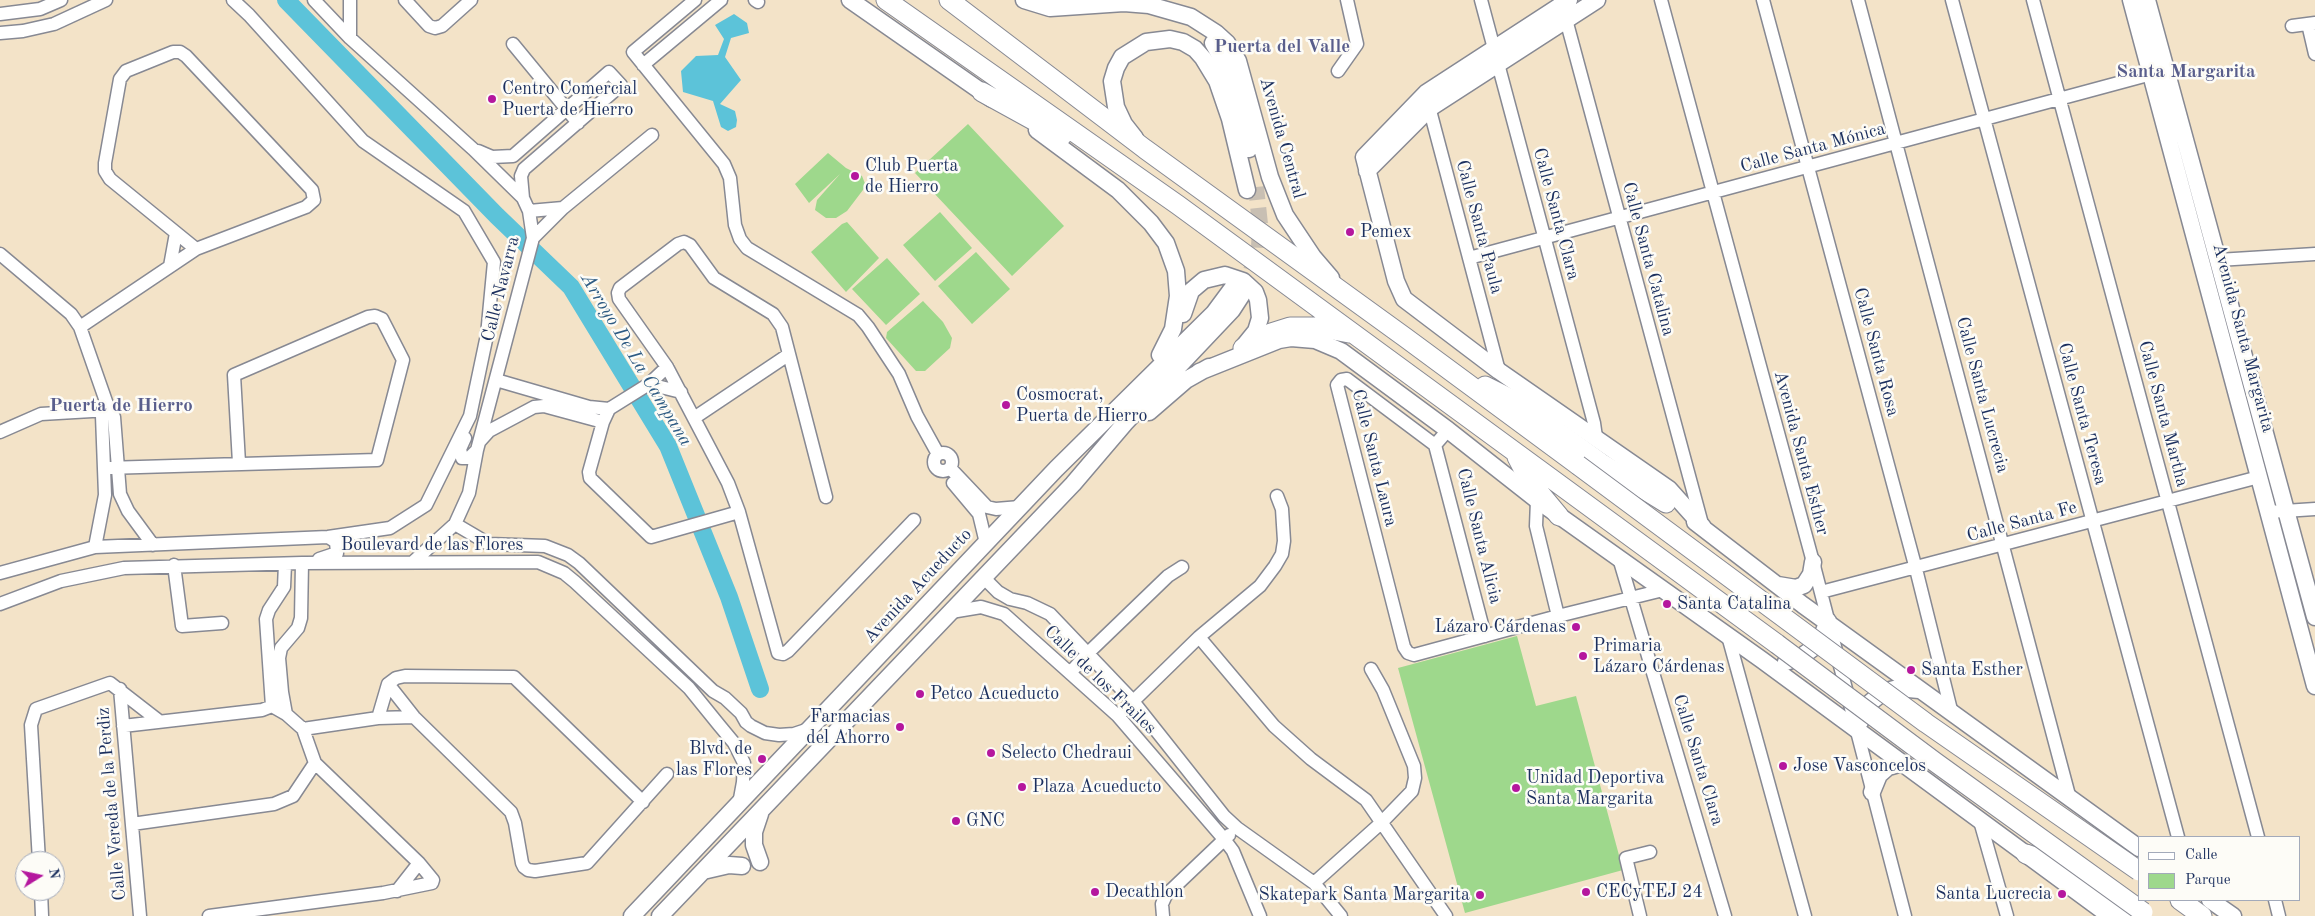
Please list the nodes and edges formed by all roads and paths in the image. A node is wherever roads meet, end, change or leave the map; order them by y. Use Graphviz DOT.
graph roads {
  1 [pos="61,0"];
  2 [pos="106,0"];
  3 [pos="233,0"];
  4 [pos="314,0"];
  5 [pos="350,0"];
  6 [pos="405,0"];
  7 [pos="471,0"];
  8 [pos="695,0"];
  9 [pos="720,0"];
  10 [pos="850,0"];
  11 [pos="886,0"];
  12 [pos="1024,0"];
  13 [pos="1347,0"];
  14 [pos="1481,0"];
  15 [pos="1597,0"];
  16 [pos="1661,0"];
  17 [pos="1763,0"];
  18 [pos="1858,0"];
  19 [pos="1952,0"];
  20 [pos="2033,0"];
  21 [pos="2132,0"];
  22 [pos="2147,0"];
  23 [pos="952,1"];
  24 [pos="1565,6"];
  25 [pos="1170,10"];
  26 [pos="0,14"];
  27 [pos="2311,23"];
  28 [pos="2292,26"];
  29 [pos="0,33"];
  30 [pos="350,38"];
  31 [pos="513,44"];
  32 [pos="2315,54"];
  33 [pos="1496,56"];
  34 [pos="643,65"];
  35 [pos="1338,71"];
  36 [pos="2159,72"];
  37 [pos="982,92"];
  38 [pos="2060,99"];
  39 [pos="1428,101"];
  40 [pos="566,108"];
  41 [pos="1985,120"];
  42 [pos="578,123"];
  43 [pos="652,135"];
  44 [pos="1896,144"];
  45 [pos="473,149"];
  46 [pos="1145,149"];
  47 [pos="1808,168"];
  48 [pos="1131,172"];
  49 [pos="1712,193"];
  50 [pos="523,198"];
  51 [pos="563,208"];
  52 [pos="529,211"];
  53 [pos="1619,219"];
  54 [pos="176,233"];
  55 [pos="1544,239"];
  56 [pos="532,245"];
  57 [pos="196,249"];
  58 [pos="0,254"];
  59 [pos="2315,254"];
  60 [pos="1469,258"];
  61 [pos="2218,260"];
  62 [pos="170,266"];
  63 [pos="1343,292"];
  64 [pos="80,327"];
  65 [pos="1353,334"];
  66 [pos="487,335"];
  67 [pos="1243,348"];
  68 [pos="788,354"];
  69 [pos="1160,355"];
  70 [pos="501,362"];
  71 [pos="667,367"];
  72 [pos="1449,370"];
  73 [pos="1499,371"];
  74 [pos="1199,372"];
  75 [pos="496,380"];
  76 [pos="645,386"];
  77 [pos="681,392"];
  78 [pos="609,409"];
  79 [pos="109,410"];
  80 [pos="470,416"];
  81 [pos="694,418"];
  82 [pos="1107,419"];
  83 [pos="603,422"];
  84 [pos="1448,430"];
  85 [pos="0,432"];
  86 [pos="1596,438"];
  87 [pos="1436,445"];
  88 [pos="478,447"];
  89 [pos="1516,454"];
  90 [pos="239,464"];
  91 [pos="111,468"];
  92 [pos="2259,477"];
  93 [pos="1074,484"];
  94 [pos="1277,496"];
  95 [pos="826,497"];
  96 [pos="1537,500"];
  97 [pos="2168,501"];
  98 [pos="1666,502"];
  99 [pos="426,505"];
  100 [pos="1020,507"];
  101 [pos="2315,509"];
  102 [pos="983,511"];
  103 [pos="739,512"];
  104 [pos="2287,515"];
  105 [pos="1559,516"];
  106 [pos="2270,516"];
  107 [pos="2315,516"];
  108 [pos="914,520"];
  109 [pos="2092,521"];
  110 [pos="455,524"];
  111 [pos="1703,528"];
  112 [pos="328,537"];
  113 [pos="278,538"];
  114 [pos="986,543"];
  115 [pos="153,545"];
  116 [pos="2004,545"];
  117 [pos="94,547"];
  118 [pos="1619,558"];
  119 [pos="412,562"];
  120 [pos="1813,562"];
  121 [pos="304,563"];
  122 [pos="256,564"];
  123 [pos="285,564"];
  124 [pos="174,565"];
  125 [pos="1182,567"];
  126 [pos="1916,569"];
  127 [pos="0,573"];
  128 [pos="984,578"];
  129 [pos="1777,584"];
  130 [pos="1663,590"];
  131 [pos="1821,592"];
  132 [pos="1630,598"];
  133 [pos="0,604"];
  134 [pos="1803,604"];
  135 [pos="951,612"];
  136 [pos="1558,616"];
  137 [pos="2315,617"];
  138 [pos="1828,621"];
  139 [pos="222,623"];
  140 [pos="1485,636"];
  141 [pos="1728,636"];
  142 [pos="1199,637"];
  143 [pos="666,646"];
  144 [pos="1087,654"];
  145 [pos="655,657"];
  146 [pos="1762,660"];
  147 [pos="1791,661"];
  148 [pos="1372,670"];
  149 [pos="1070,673"];
  150 [pos="388,684"];
  151 [pos="2315,686"];
  152 [pos="120,689"];
  153 [pos="1894,689"];
  154 [pos="1921,691"];
  155 [pos="1132,700"];
  156 [pos="272,706"];
  157 [pos="286,714"];
  158 [pos="1952,714"];
  159 [pos="1118,716"];
  160 [pos="414,717"];
  161 [pos="378,718"];
  162 [pos="159,721"];
  163 [pos="123,726"];
  164 [pos="811,728"];
  165 [pos="303,729"];
  166 [pos="1858,731"];
  167 [pos="1881,748"];
  168 [pos="315,763"];
  169 [pos="1902,763"];
  170 [pos="667,774"];
  171 [pos="1872,792"];
  172 [pos="2070,799"];
  173 [pos="643,802"];
  174 [pos="739,804"];
  175 [pos="762,809"];
  176 [pos="1980,821"];
  177 [pos="1381,823"];
  178 [pos="132,824"];
  179 [pos="1237,828"];
  180 [pos="2178,836"];
  181 [pos="2258,836"];
  182 [pos="1224,839"];
  183 [pos="2138,847"];
  184 [pos="38,851"];
  185 [pos="1650,852"];
  186 [pos="2026,854"];
  187 [pos="760,862"];
  188 [pos="419,863"];
  189 [pos="742,866"];
  190 [pos="2138,870"];
  191 [pos="703,871"];
  192 [pos="1314,883"];
  193 [pos="397,891"];
  194 [pos="41,901"];
  195 [pos="2181,901"];
  196 [pos="2194,901"];
  197 [pos="2211,901"];
  198 [pos="2275,901"];
  199 [pos="2104,914"];
  200 [pos="2141,915"];
  201 [pos="42,916"];
  202 [pos="140,916"];
  203 [pos="208,916"];
  204 [pos="632,916"];
  205 [pos="660,916"];
  206 [pos="1162,916"];
  207 [pos="1260,916"];
  208 [pos="1341,916"];
  209 [pos="1446,916"];
  210 [pos="1640,916"];
  211 [pos="1725,916"];
  212 [pos="1805,916"];
  213 [pos="1906,916"];
  214 [pos="2006,916"];
  215 [pos="2202,916"];
  216 [pos="2212,916"];
  217 [pos="2233,916"];
  218 [pos="2279,916"];
  1 -- 26 [label="street"];
  2 -- 29 [label="street"];
  3 -- 66 [label="street, Calle Navarra"];
  4 -- 30 [label="street, Calle Navarra"];
  5 -- 30 [label="street"];
  6 -- 7 [label="street"];
  8 -- 34 [label="street"];
  9 -- 34 [label="street"];
  10 -- 37 [label="main road"];
  11 -- 48 [label="highway"];
  12 -- 25 [label="main road, Avenida Central"];
  13 -- 35 [label="street"];
  14 -- 33 [label="street, Calle Santa Clara"];
  15 -- 24 [label="main road"];
  16 -- 49 [label="street, Avenida Santa Esther"];
  17 -- 47 [label="street, Calle Santa Rosa"];
  18 -- 44 [label="street, Calle Santa Lucrecia"];
  19 -- 41 [label="street, Calle Santa Teresa"];
  20 -- 38 [label="street, Calle Santa Martha"];
  21 -- 36 [label="main road, Avenida Santa Margarita"];
  22 -- 36 [label="main road, Avenida Santa Margarita"];
  23 -- 46 [label="highway"];
  24 -- 33 [label="main road"];
  24 -- 53 [label="street, Calle Santa Catalina"];
  25 -- 46 [label="main road"];
  25 -- 63 [label="main road, Avenida Central"];
  27 -- 28 [label="street"];
  27 -- 32 [label="street"];
  30 -- 45 [label="street, Calle Navarra"];
  31 -- 40 [label="street"];
  33 -- 39 [label="main road"];
  33 -- 55 [label="street, Calle Santa Clara"];
  34 -- 102 [label="street"];
  36 -- 38 [label="street, Calle Santa Mónica"];
  36 -- 61 [label="main road, Avenida Santa Margarita"];
  36 -- 92 [label="main road, Avenida Santa Margarita"];
  37 -- 48 [label="highway"];
  37 -- 69 [label="main road"];
  38 -- 41 [label="street, Calle Santa Mónica"];
  38 -- 97 [label="street, Calle Santa Martha"];
  39 -- 60 [label="street, Calle Santa Paula"];
  39 -- 73 [label="main road"];
  40 -- 42 [label="street"];
  40 -- 42 [label="street"];
  40 -- 45 [label="street"];
  41 -- 44 [label="street, Calle Santa Mónica"];
  41 -- 109 [label="street, Calle Santa Teresa"];
  42 -- 50 [label="street"];
  43 -- 51 [label="street"];
  44 -- 47 [label="street, Calle Santa Mónica"];
  44 -- 116 [label="street, Calle Santa Lucrecia"];
  45 -- 50 [label="street, Calle Navarra"];
  46 -- 63 [label="highway"];
  47 -- 49 [label="street, Calle Santa Mónica"];
  47 -- 126 [label="street, Calle Santa Rosa"];
  48 -- 65 [label="highway"];
  49 -- 53 [label="street, Calle Santa Mónica"];
  49 -- 120 [label="street, Avenida Santa Esther"];
  50 -- 52 [label="street, Calle Navarra"];
  51 -- 52 [label="street"];
  51 -- 56 [label="street"];
  52 -- 56 [label="street, Calle Navarra"];
  53 -- 55 [label="street, Calle Santa Mónica"];
  53 -- 111 [label="street, Calle Santa Catalina"];
  54 -- 57 [label="street"];
  54 -- 57 [label="street"];
  54 -- 62 [label="street"];
  55 -- 60 [label="street, Calle Santa Mónica"];
  55 -- 86 [label="street, Calle Santa Clara"];
  56 -- 70 [label="street, Calle Navarra"];
  57 -- 62 [label="street"];
  58 -- 64 [label="street"];
  59 -- 61 [label="street"];
  60 -- 73 [label="street, Calle Santa Paula"];
  61 -- 104 [label="main road, Avenida Santa Margarita"];
  62 -- 64 [label="street"];
  63 -- 72 [label="highway"];
  64 -- 79 [label="street"];
  65 -- 67 [label="highway"];
  65 -- 89 [label="highway"];
  66 -- 70 [label="street"];
  66 -- 80 [label="street, Calle Navarra"];
  67 -- 69 [label="main road"];
  67 -- 74 [label="main road"];
  68 -- 71 [label="street"];
  68 -- 81 [label="street"];
  68 -- 95 [label="street"];
  69 -- 82 [label="main road"];
  70 -- 75 [label="street, Calle Navarra"];
  71 -- 76 [label="street"];
  71 -- 77 [label="street"];
  72 -- 98 [label="highway"];
  72 -- 190 [label="highway, bridge"];
  73 -- 86 [label="main road"];
  74 -- 84 [label="main road"];
  74 -- 93 [label="main road"];
  75 -- 78 [label="street"];
  75 -- 88 [label="street, Calle Navarra"];
  76 -- 77 [label="street"];
  76 -- 78 [label="street"];
  77 -- 81 [label="street"];
  78 -- 83 [label="street"];
  79 -- 85 [label="street"];
  79 -- 91 [label="street"];
  80 -- 88 [label="street"];
  80 -- 99 [label="street, Calle Navarra"];
  81 -- 103 [label="street"];
  82 -- 93 [label="main road, Avenida Acueducto"];
  82 -- 100 [label="main road, Avenida Acueducto"];
  83 -- 88 [label="street"];
  83 -- 103 [label="street"];
  84 -- 87 [label="street"];
  84 -- 96 [label="main road"];
  86 -- 111 [label="main road"];
  87 -- 140 [label="street, Calle Santa Alicia"];
  87 -- 140 [label="street, Calle Santa Laura"];
  88 -- 110 [label="street, Calle Navarra"];
  89 -- 105 [label="highway"];
  89 -- 200 [label="highway, bridge"];
  90 -- 90 [label="street"];
  90 -- 91 [label="street"];
  91 -- 115 [label="street"];
  91 -- 117 [label="street"];
  92 -- 97 [label="street, Calle Santa Fe"];
  92 -- 106 [label="main road, Avenida Santa Margarita"];
  93 -- 128 [label="main road, Avenida Acueducto"];
  94 -- 142 [label="street"];
  96 -- 105 [label="main road"];
  96 -- 136 [label="street"];
  97 -- 109 [label="street, Calle Santa Fe"];
  97 -- 181 [label="street, Calle Santa Martha"];
  98 -- 111 [label="main road"];
  99 -- 112 [label="street, Boulevard de las Flores"];
  100 -- 102 [label="street"];
  100 -- 114 [label="main road, Avenida Acueducto"];
  101 -- 104 [label="street"];
  102 -- 114 [label="street"];
  103 -- 108 [label="street"];
  104 -- 106 [label="street"];
  104 -- 107 [label="street"];
  104 -- 137 [label="main road, Avenida Santa Margarita"];
  105 -- 118 [label="main road"];
  106 -- 151 [label="main road, Avenida Santa Margarita"];
  109 -- 116 [label="street, Calle Santa Fe"];
  109 -- 180 [label="street, Calle Santa Teresa"];
  110 -- 119 [label="street, Calle Navarra"];
  110 -- 143 [label="street, Boulevard de las Flores"];
  111 -- 129 [label="main road"];
  112 -- 113 [label="street, Boulevard de las Flores"];
  112 -- 121 [label="street"];
  113 -- 115 [label="street, Boulevard de las Flores"];
  113 -- 122 [label="street"];
  114 -- 164 [label="main road, Avenida Acueducto"];
  115 -- 117 [label="street, Boulevard de las Flores"];
  116 -- 126 [label="street, Calle Santa Fe"];
  116 -- 172 [label="street, Calle Santa Lucrecia"];
  117 -- 127 [label="street, Boulevard de las Flores"];
  118 -- 130 [label="main road"];
  118 -- 132 [label="street, Calle Santa Clara"];
  119 -- 121 [label="street, Boulevard de las Flores"];
  119 -- 145 [label="street, Boulevard de las Flores"];
  120 -- 129 [label="main road"];
  120 -- 131 [label="street, Avenida Santa Esther"];
  121 -- 123 [label="street, Boulevard de las Flores"];
  121 -- 157 [label="street"];
  122 -- 123 [label="street, Boulevard de las Flores"];
  122 -- 124 [label="street, Boulevard de las Flores"];
  123 -- 156 [label="street"];
  124 -- 133 [label="street, Boulevard de las Flores"];
  124 -- 139 [label="street"];
  125 -- 144 [label="street"];
  126 -- 131 [label="street, Calle Santa Fe"];
  126 -- 158 [label="street, Calle Santa Rosa"];
  128 -- 135 [label="main road, Avenida Acueducto"];
  128 -- 144 [label="street, Calle de los Frailes"];
  129 -- 134 [label="main road"];
  130 -- 132 [label="street"];
  130 -- 141 [label="main road"];
  131 -- 138 [label="street, Avenida Santa Esther"];
  132 -- 136 [label="street"];
  132 -- 211 [label="street, Calle Santa Clara"];
  134 -- 138 [label="main road"];
  134 -- 147 [label="main road"];
  135 -- 149 [label="street, Calle de los Frailes"];
  135 -- 175 [label="main road, Avenida Acueducto"];
  136 -- 140 [label="street"];
  138 -- 147 [label="main road"];
  138 -- 154 [label="main road"];
  138 -- 166 [label="street, Avenida Santa Esther"];
  141 -- 146 [label="main road"];
  141 -- 212 [label="street"];
  142 -- 155 [label="street"];
  142 -- 177 [label="street"];
  143 -- 145 [label="street"];
  143 -- 164 [label="street, Boulevard de las Flores"];
  144 -- 149 [label="street"];
  144 -- 155 [label="street, Calle de los Frailes"];
  145 -- 174 [label="street, Boulevard de las Flores"];
  146 -- 147 [label="main road"];
  146 -- 166 [label="main road"];
  148 -- 177 [label="street"];
  149 -- 159 [label="street, Calle de los Frailes"];
  150 -- 160 [label="street"];
  150 -- 161 [label="street"];
  150 -- 173 [label="street"];
  152 -- 162 [label="street"];
  152 -- 163 [label="street, Calle Vereda de la Perdiz"];
  152 -- 184 [label="street"];
  153 -- 154 [label="main road"];
  153 -- 166 [label="main road"];
  153 -- 167 [label="main road"];
  154 -- 158 [label="main road"];
  155 -- 159 [label="street"];
  155 -- 179 [label="street, Calle de los Frailes"];
  156 -- 157 [label="street"];
  156 -- 162 [label="street"];
  157 -- 165 [label="street"];
  158 -- 172 [label="main road"];
  159 -- 182 [label="street, Calle de los Frailes"];
  160 -- 161 [label="street"];
  160 -- 173 [label="street"];
  161 -- 165 [label="street"];
  162 -- 163 [label="street"];
  163 -- 178 [label="street, Calle Vereda de la Perdiz"];
  164 -- 174 [label="main road, Avenida Acueducto"];
  165 -- 168 [label="street"];
  166 -- 167 [label="main road"];
  166 -- 171 [label="street, Avenida Santa Esther"];
  167 -- 169 [label="main road"];
  168 -- 178 [label="street"];
  168 -- 188 [label="street"];
  169 -- 171 [label="main road"];
  169 -- 176 [label="main road"];
  170 -- 173 [label="street"];
  171 -- 213 [label="street, Avenida Santa Esther"];
  172 -- 183 [label="main road"];
  174 -- 204 [label="main road, Avenida Acueducto"];
  175 -- 187 [label="main road"];
  175 -- 191 [label="main road, Avenida Acueducto"];
  176 -- 186 [label="main road"];
  176 -- 214 [label="street"];
  177 -- 192 [label="street"];
  177 -- 209 [label="street"];
  178 -- 202 [label="street, Calle Vereda de la Perdiz"];
  179 -- 182 [label="street"];
  179 -- 192 [label="street, Calle de los Frailes"];
  182 -- 206 [label="street"];
  182 -- 207 [label="street, Calle de los Frailes"];
  185 -- 210 [label="street"];
  186 -- 199 [label="main road"];
  186 -- 200 [label="highway"];
  188 -- 193 [label="street"];
  188 -- 193 [label="street"];
  189 -- 191 [label="main road"];
  191 -- 205 [label="main road, Avenida Acueducto"];
  192 -- 208 [label="street, Calle de los Frailes"];
  193 -- 203 [label="street"];
  194 -- 201 [label="street"];
  195 -- 215 [label="highway"];
  196 -- 216 [label="highway"];
  197 -- 217 [label="main road"];
  198 -- 218 [label="street"];
}
